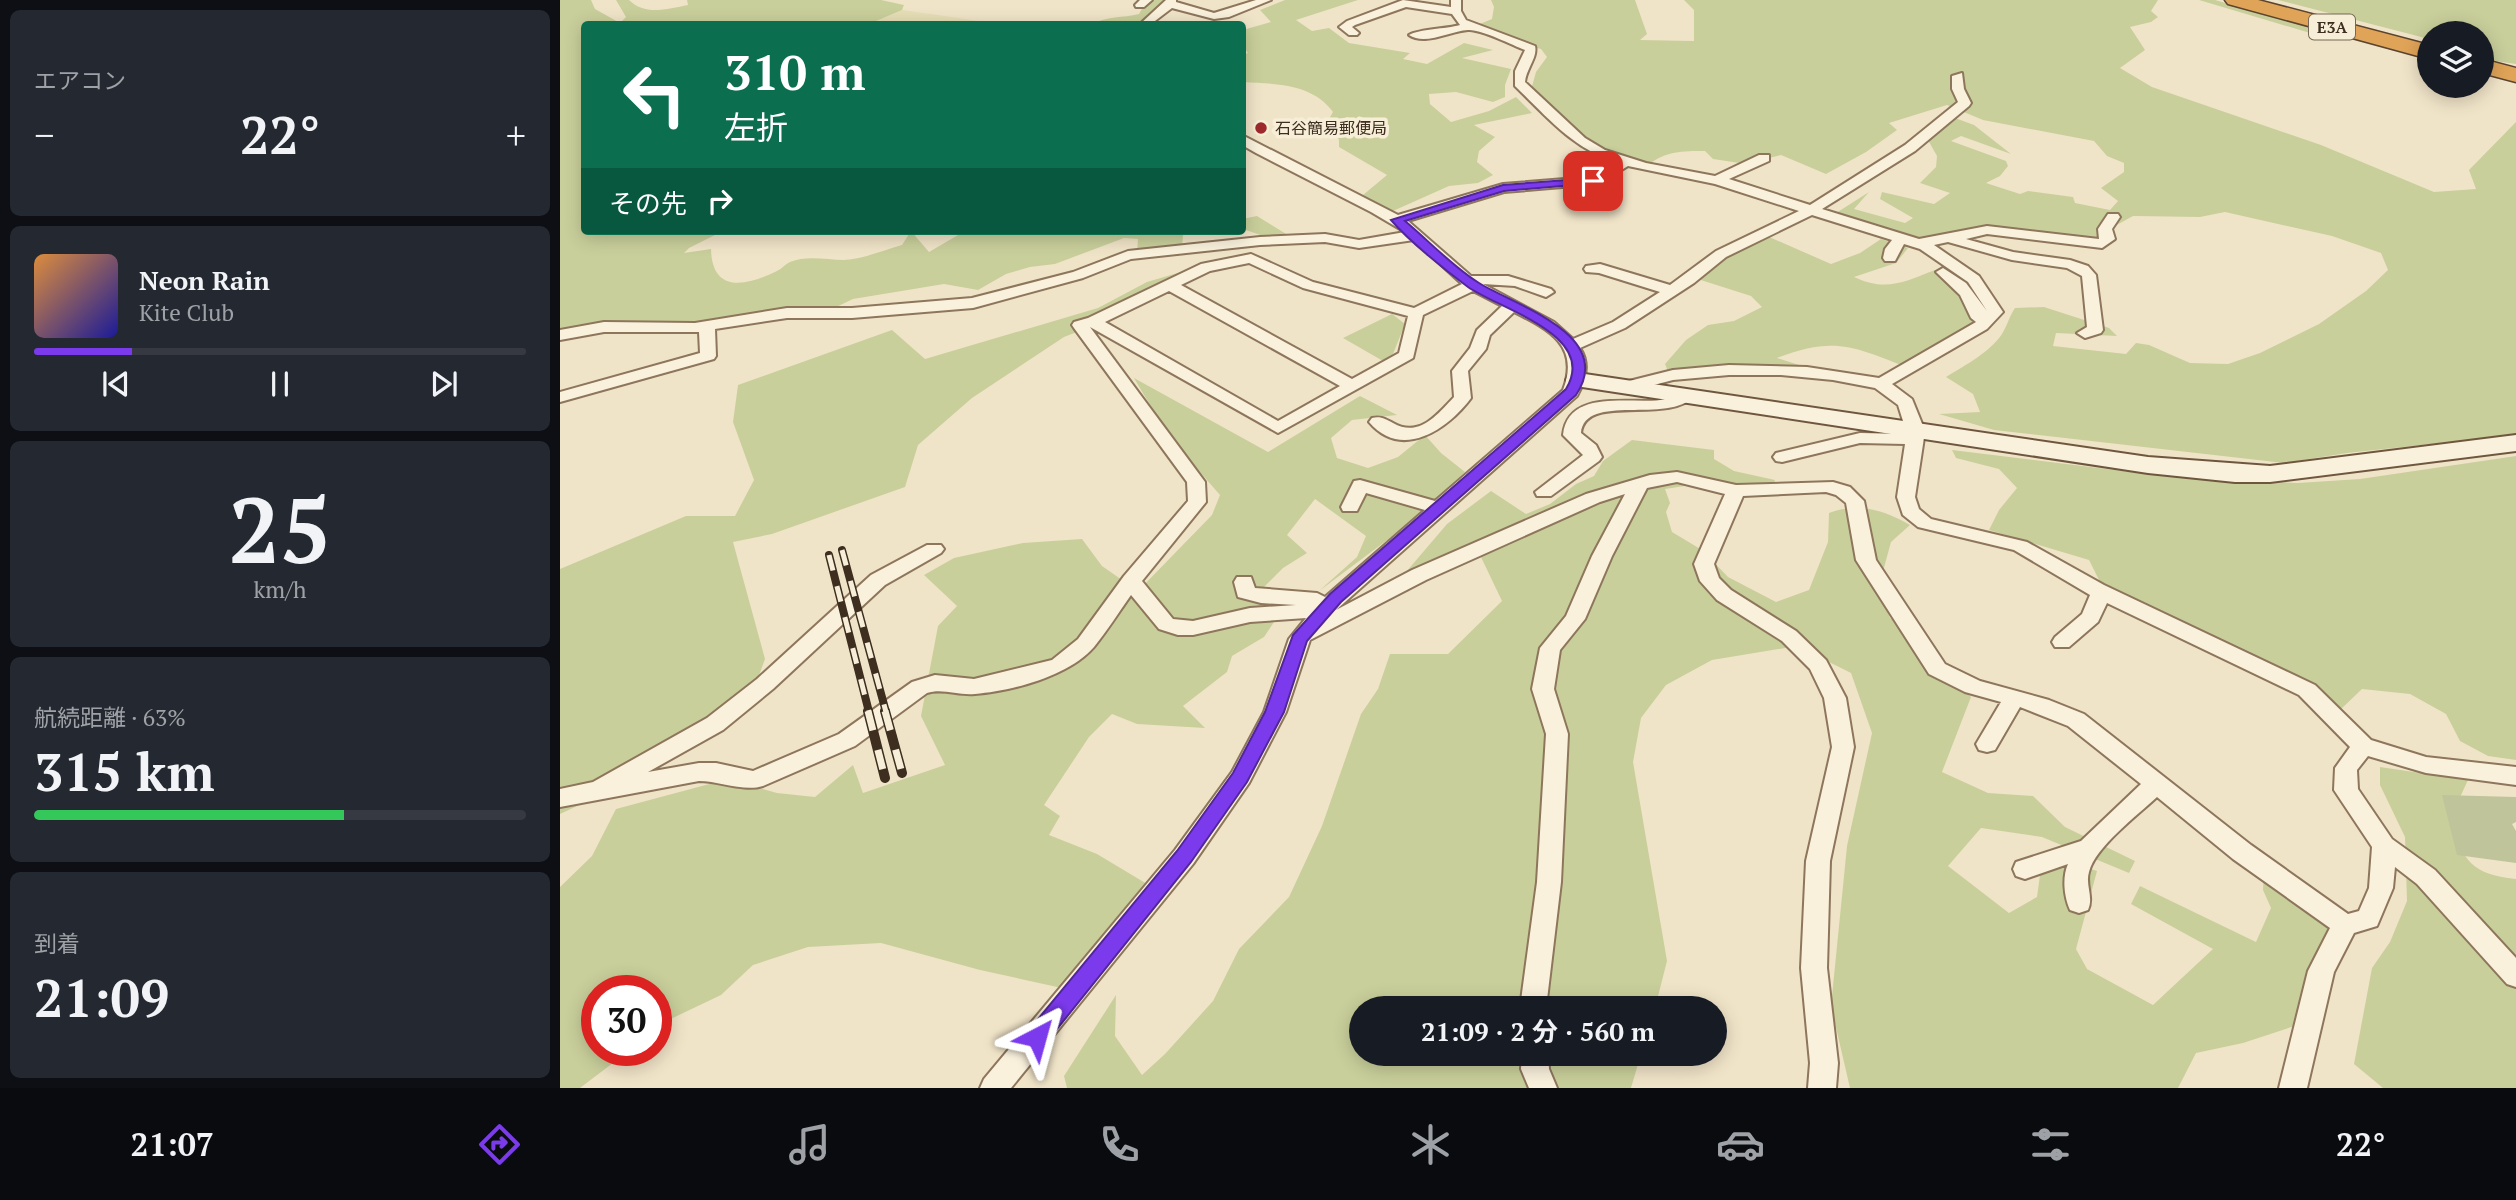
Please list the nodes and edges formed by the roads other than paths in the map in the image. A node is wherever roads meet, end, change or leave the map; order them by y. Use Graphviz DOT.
graph roads {
  1 [pos="1266,0"];
  2 [pos="2235,0"];
  3 [pos="1171,2"];
  4 [pos="1407,2"];
  5 [pos="1456,5"];
  6 [pos="1149,21"];
  7 [pos="1469,26"];
  8 [pos="1353,33"];
  9 [pos="1415,35"];
  10 [pos="2417,49"];
  11 [pos="2494,69"];
  12 [pos="2516,75"];
  13 [pos="1958,76"];
  14 [pos="1246,141"];
  15 [pos="1764,158"];
  16 [pos="1626,162"];
  17 [pos="1717,180"];
  18 [pos="1811,210"];
  19 [pos="2113,217"];
  20 [pos="1397,220"];
  21 [pos="1416,235"];
  22 [pos="1951,238"];
  23 [pos="1908,240"];
  24 [pos="1172,250"];
  25 [pos="1890,258"];
  26 [pos="1206,267"];
  27 [pos="1591,269"];
  28 [pos="1471,283"];
  29 [pos="1168,284"];
  30 [pos="1672,291"];
  31 [pos="1546,292"];
  32 [pos="1513,305"];
  33 [pos="1416,313"];
  34 [pos="1093,322"];
  35 [pos="707,326"];
  36 [pos="2085,334"];
  37 [pos="560,335"];
  38 [pos="1572,345"];
  39 [pos="1578,380"];
  40 [pos="1881,384"];
  41 [pos="1351,385"];
  42 [pos="1627,387"];
  43 [pos="560,397"];
  44 [pos="1686,397"];
  45 [pos="1378,422"];
  46 [pos="1916,435"];
  47 [pos="2516,443"];
  48 [pos="1782,457"];
  49 [pos="1639,485"];
  50 [pos="1736,491"];
  51 [pos="1544,492"];
  52 [pos="1350,507"];
  53 [pos="1438,508"];
  54 [pos="934,549"];
  55 [pos="1131,581"];
  56 [pos="1244,582"];
  57 [pos="2101,592"];
  58 [pos="1330,604"];
  59 [pos="1299,639"];
  60 [pos="2062,642"];
  61 [pos="2014,698"];
  62 [pos="1986,744"];
  63 [pos="2363,746"];
  64 [pos="2516,776"];
  65 [pos="2157,783"];
  66 [pos="599,790"];
  67 [pos="560,798"];
  68 [pos="2384,846"];
  69 [pos="2089,848"];
  70 [pos="2025,869"];
  71 [pos="2079,903"];
  72 [pos="2345,925"];
  73 [pos="2516,976"];
  74 [pos="1535,996"];
  75 [pos="1535,1066"];
  76 [pos="994,1088"];
  77 [pos="1543,1088"];
  78 [pos="1822,1088"];
  79 [pos="2293,1088"];
  1 -- 3 [label="street"];
  2 -- 10 [label="highway, E3A"];
  3 -- 6 [label="street"];
  4 -- 5 [label="street"];
  4 -- 8 [label="street"];
  5 -- 7 [label="street"];
  7 -- 9 [label="street"];
  7 -- 16 [label="street"];
  11 -- 12 [label="highway"];
  13 -- 18 [label="street"];
  14 -- 20 [label="street"];
  15 -- 17 [label="street"];
  16 -- 17 [label="street"];
  16 -- 20 [label="street"];
  17 -- 18 [label="street"];
  18 -- 23 [label="street"];
  18 -- 30 [label="street"];
  19 -- 22 [label="street"];
  20 -- 21 [label="street"];
  21 -- 24 [label="street"];
  21 -- 28 [label="street"];
  22 -- 23 [label="street"];
  22 -- 36 [label="street"];
  23 -- 25 [label="street"];
  23 -- 40 [label="street"];
  24 -- 26 [label="street"];
  24 -- 35 [label="street"];
  26 -- 29 [label="street"];
  26 -- 33 [label="street"];
  27 -- 30 [label="street"];
  28 -- 31 [label="street"];
  28 -- 32 [label="street"];
  28 -- 33 [label="street"];
  29 -- 34 [label="street"];
  29 -- 41 [label="street"];
  30 -- 38 [label="street"];
  32 -- 38 [label="street"];
  32 -- 45 [label="street"];
  33 -- 41 [label="street"];
  34 -- 41 [label="street"];
  34 -- 55 [label="street"];
  35 -- 37 [label="street"];
  35 -- 43 [label="street"];
  38 -- 39 [label="street"];
  39 -- 42 [label="street"];
  39 -- 53 [label="street"];
  40 -- 42 [label="street"];
  40 -- 46 [label="street"];
  42 -- 44 [label="street"];
  44 -- 46 [label="street"];
  44 -- 51 [label="street"];
  46 -- 47 [label="street"];
  46 -- 48 [label="street"];
  46 -- 57 [label="street"];
  49 -- 50 [label="street"];
  49 -- 59 [label="street"];
  49 -- 74 [label="street"];
  50 -- 61 [label="street"];
  50 -- 78 [label="street"];
  52 -- 53 [label="street"];
  53 -- 58 [label="street"];
  54 -- 66 [label="street"];
  55 -- 58 [label="street"];
  55 -- 66 [label="street"];
  56 -- 58 [label="street"];
  57 -- 60 [label="street"];
  57 -- 63 [label="street"];
  58 -- 59 [label="street"];
  59 -- 76 [label="street"];
  61 -- 62 [label="street"];
  61 -- 65 [label="street"];
  63 -- 64 [label="street"];
  63 -- 68 [label="street"];
  65 -- 69 [label="street"];
  65 -- 72 [label="street"];
  66 -- 67 [label="street"];
  68 -- 72 [label="street"];
  68 -- 73 [label="street"];
  69 -- 70 [label="street"];
  69 -- 71 [label="street"];
  72 -- 79 [label="street"];
  75 -- 77 [label="street"];
}
